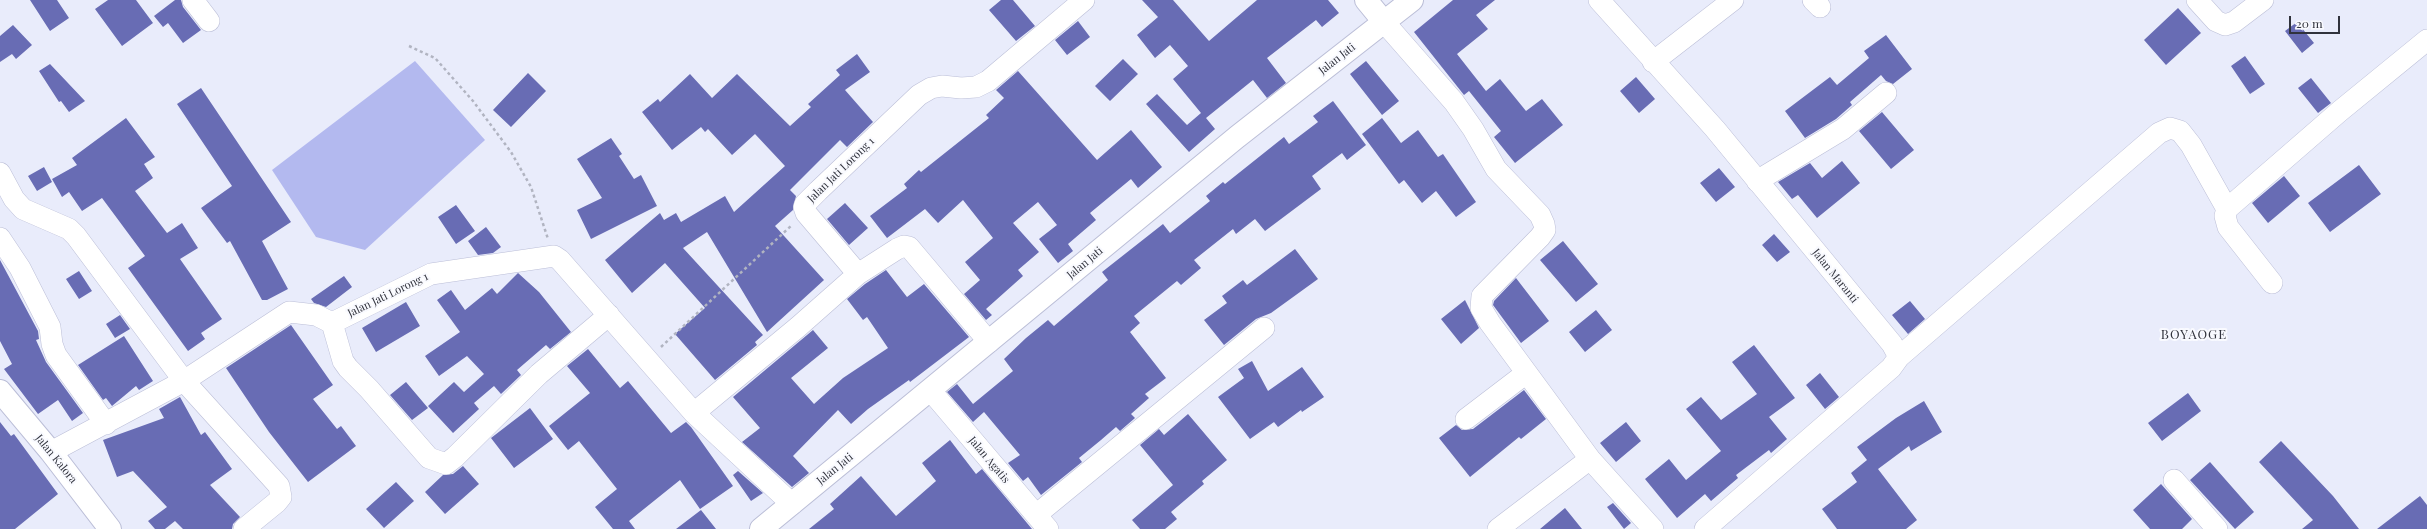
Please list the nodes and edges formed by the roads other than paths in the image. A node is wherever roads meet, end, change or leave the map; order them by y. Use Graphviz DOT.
graph roads {
  1 [pos="192,0"];
  2 [pos="1084,0"];
  3 [pos="1366,0"];
  4 [pos="1412,0"];
  5 [pos="1600,0"];
  6 [pos="1734,0"];
  7 [pos="2197,0"];
  8 [pos="2263,0"];
  9 [pos="209,20"];
  10 [pos="1384,22"];
  11 [pos="2427,40"];
  12 [pos="1653,62"];
  13 [pos="1886,93"];
  14 [pos="0,173"];
  15 [pos="1757,181"];
  16 [pos="2227,209"];
  17 [pos="0,238"];
  18 [pos="858,274"];
  19 [pos="2272,283"];
  20 [pos="609,315"];
  21 [pos="332,322"];
  22 [pos="1264,328"];
  23 [pos="989,342"];
  24 [pos="1899,357"];
  25 [pos="1525,374"];
  26 [pos="184,381"];
  27 [pos="0,391"];
  28 [pos="931,391"];
  29 [pos="694,413"];
  30 [pos="1466,419"];
  31 [pos="106,424"];
  32 [pos="51,452"];
  33 [pos="1590,459"];
  34 [pos="2174,480"];
  35 [pos="792,504"];
  36 [pos="1042,522"];
  37 [pos="110,529"];
  38 [pos="244,529"];
  39 [pos="761,529"];
  40 [pos="1498,529"];
  41 [pos="1653,529"];
  42 [pos="1705,529"];
  43 [pos="2217,529"];
  1 -- 9 [label="street"];
  2 -- 18 [label="street, Jalan Jati Lorong 1"];
  3 -- 10 [label="street"];
  4 -- 10 [label="street, Jalan Jati"];
  5 -- 12 [label="street, Jalan Maranti"];
  6 -- 12 [label="street"];
  7 -- 8 [label="street"];
  10 -- 23 [label="street, Jalan Jati"];
  10 -- 25 [label="street"];
  11 -- 16 [label="street"];
  12 -- 15 [label="street, Jalan Maranti"];
  13 -- 15 [label="street"];
  14 -- 26 [label="street"];
  15 -- 24 [label="street, Jalan Maranti"];
  16 -- 19 [label="street"];
  16 -- 24 [label="street"];
  17 -- 31 [label="street"];
  18 -- 23 [label="street"];
  18 -- 29 [label="street"];
  20 -- 21 [label="street, Jalan Jati Lorong 1"];
  20 -- 21 [label="street"];
  20 -- 29 [label="street"];
  21 -- 26 [label="street"];
  22 -- 36 [label="street"];
  23 -- 28 [label="street, Jalan Jati"];
  24 -- 42 [label="street"];
  25 -- 30 [label="street"];
  25 -- 33 [label="street"];
  26 -- 31 [label="street"];
  26 -- 38 [label="street"];
  27 -- 32 [label="street, Jalan Kalora"];
  28 -- 35 [label="street, Jalan Jati"];
  28 -- 36 [label="street, Jalan Agatis"];
  29 -- 35 [label="street"];
  31 -- 32 [label="street"];
  32 -- 37 [label="street, Jalan Kalora"];
  33 -- 40 [label="street"];
  33 -- 41 [label="street"];
  34 -- 43 [label="street"];
  35 -- 39 [label="street, Jalan Jati"];
}
